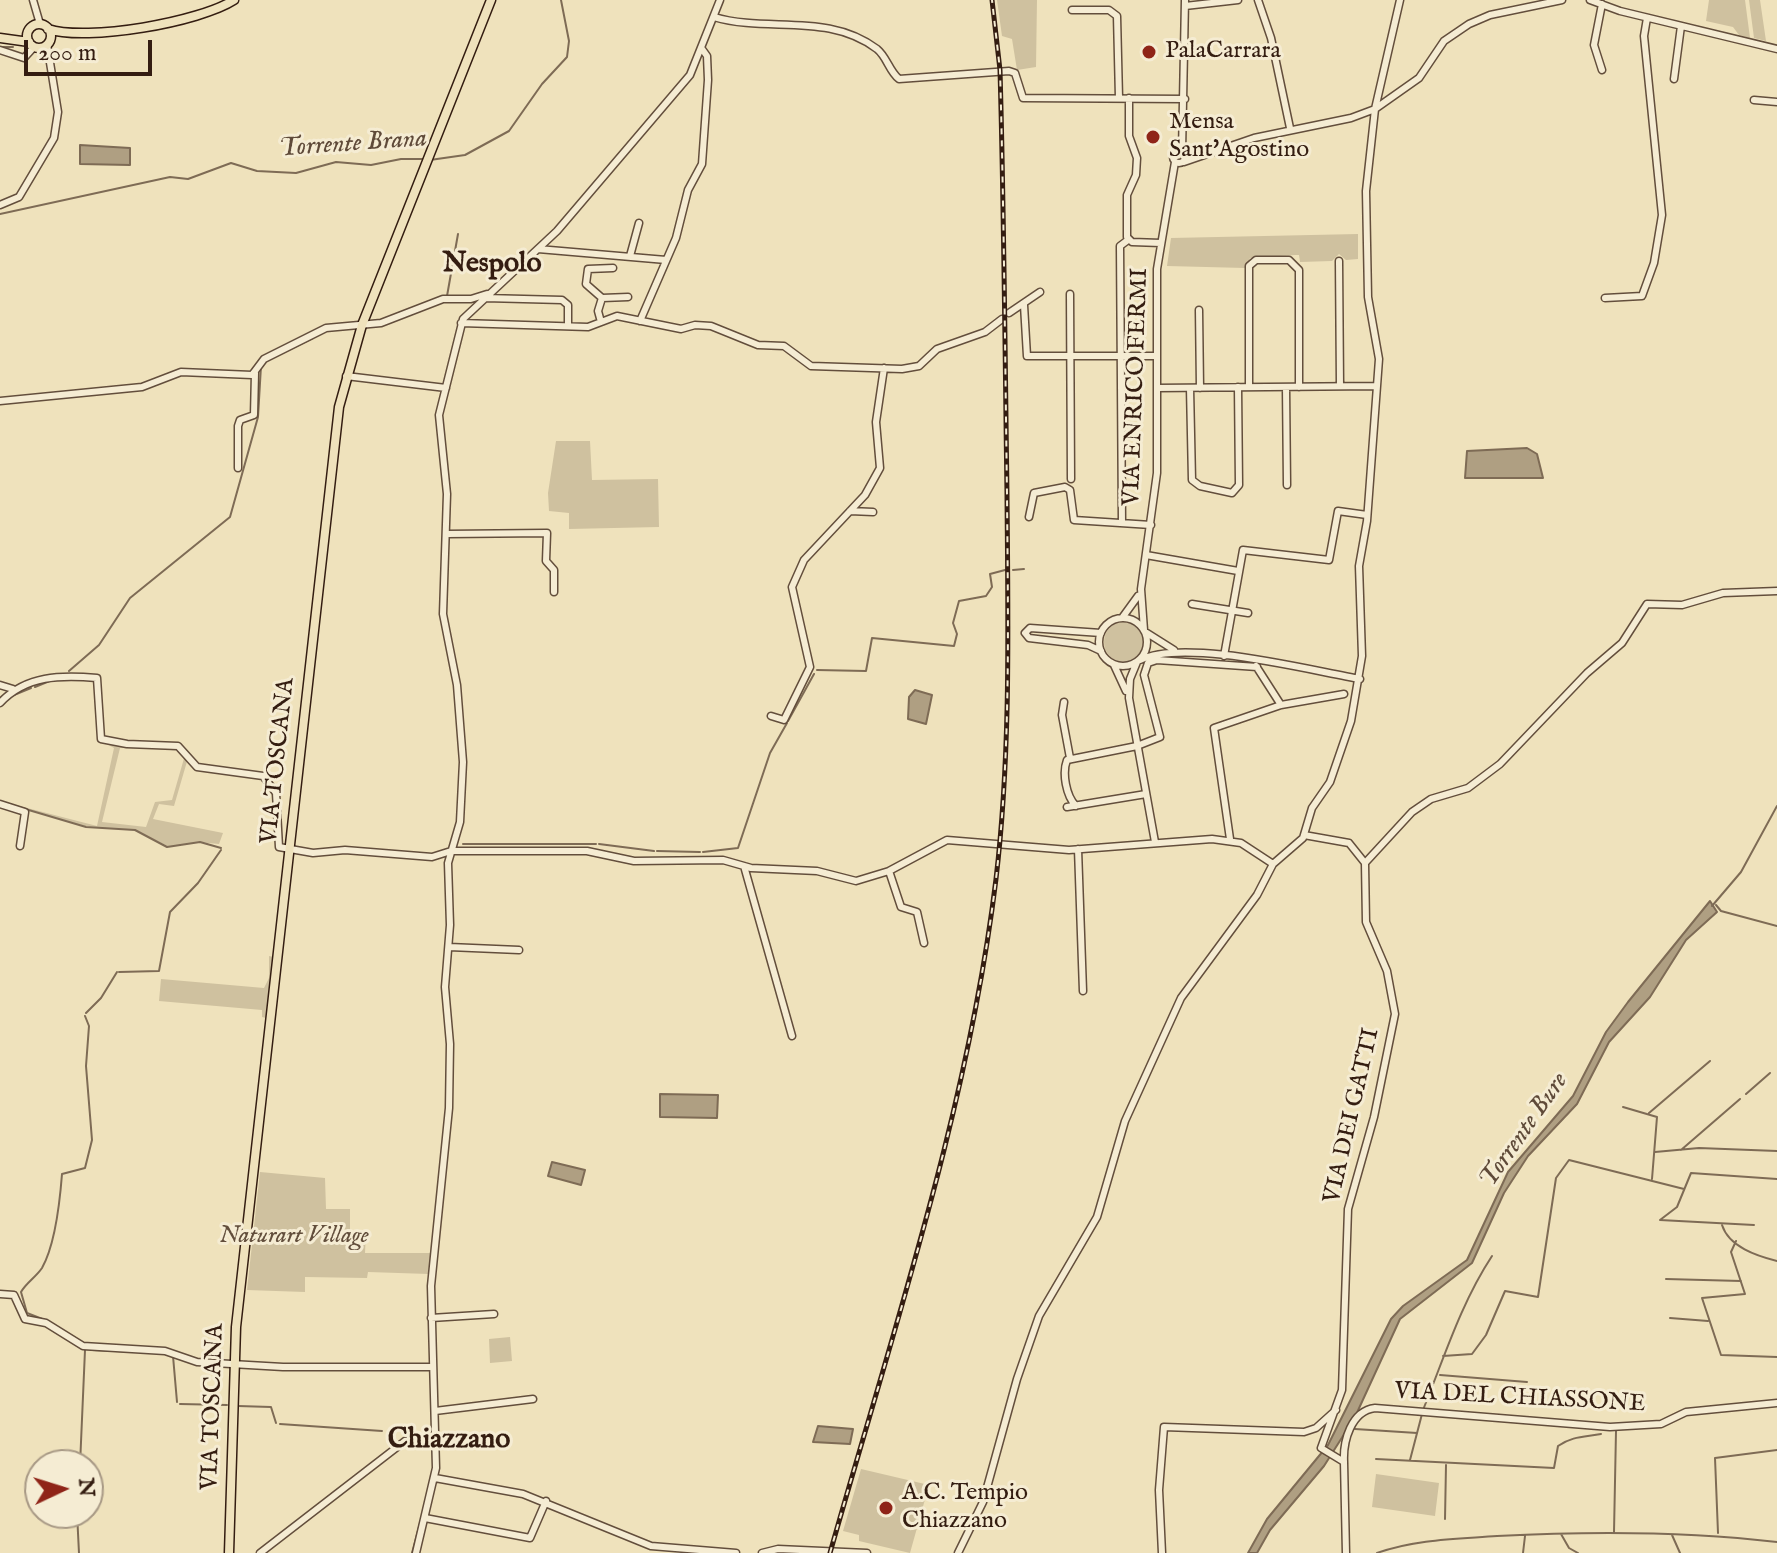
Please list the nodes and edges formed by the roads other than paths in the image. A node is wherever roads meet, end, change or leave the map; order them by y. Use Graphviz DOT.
graph roads {
  1 [pos="33,0"];
  2 [pos="234,0"];
  3 [pos="491,0"];
  4 [pos="720,0"];
  5 [pos="1238,0"];
  6 [pos="1258,0"];
  7 [pos="1400,0"];
  8 [pos="1548,0"];
  9 [pos="1562,0"];
  10 [pos="1590,0"];
  11 [pos="1599,2"];
  12 [pos="1185,3"];
  13 [pos="1072,10"];
  14 [pos="714,17"];
  15 [pos="1647,18"];
  16 [pos="1681,26"];
  17 [pos="37,28"];
  18 [pos="69,33"];
  19 [pos="3,38"];
  20 [pos="39,44"];
  21 [pos="702,49"];
  22 [pos="1777,49"];
  23 [pos="0,50"];
  24 [pos="1602,70"];
  25 [pos="1674,79"];
  26 [pos="1119,98"];
  27 [pos="1129,98"];
  28 [pos="1185,99"];
  29 [pos="1754,100"];
  30 [pos="1777,102"];
  31 [pos="1375,109"];
  32 [pos="1290,128"];
  33 [pos="1181,157"];
  34 [pos="0,205"];
  35 [pos="639,223"];
  36 [pos="1128,240"];
  37 [pos="1161,243"];
  38 [pos="538,249"];
  39 [pos="630,256"];
  40 [pos="666,260"];
  41 [pos="1339,261"];
  42 [pos="613,268"];
  43 [pos="1040,292"];
  44 [pos="1070,294"];
  45 [pos="488,295"];
  46 [pos="628,297"];
  47 [pos="602,298"];
  48 [pos="1605,298"];
  49 [pos="1024,305"];
  50 [pos="1199,310"];
  51 [pos="1009,313"];
  52 [pos="1002,319"];
  53 [pos="640,321"];
  54 [pos="601,322"];
  55 [pos="461,323"];
  56 [pos="362,325"];
  57 [pos="568,326"];
  58 [pos="1070,356"];
  59 [pos="1121,356"];
  60 [pos="1157,356"];
  61 [pos="350,363"];
  62 [pos="884,368"];
  63 [pos="255,373"];
  64 [pos="346,376"];
  65 [pos="358,377"];
  66 [pos="1340,386"];
  67 [pos="1377,386"];
  68 [pos="1238,387"];
  69 [pos="1249,387"];
  70 [pos="1286,387"];
  71 [pos="1299,387"];
  72 [pos="446,388"];
  73 [pos="1157,388"];
  74 [pos="1190,388"];
  75 [pos="1200,388"];
  76 [pos="0,401"];
  77 [pos="238,468"];
  78 [pos="1071,479"];
  79 [pos="1287,485"];
  80 [pos="850,511"];
  81 [pos="873,512"];
  82 [pos="1367,515"];
  83 [pos="1029,517"];
  84 [pos="1122,523"];
  85 [pos="1151,525"];
  86 [pos="447,534"];
  87 [pos="1146,555"];
  88 [pos="1238,571"];
  89 [pos="1141,589"];
  90 [pos="1777,591"];
  91 [pos="554,592"];
  92 [pos="1192,604"];
  93 [pos="1231,610"];
  94 [pos="1248,613"];
  95 [pos="1122,618"];
  96 [pos="1145,631"];
  97 [pos="1101,633"];
  98 [pos="1101,651"];
  99 [pos="1181,653"];
  100 [pos="1224,656"];
  101 [pos="1252,660"];
  102 [pos="1138,661"];
  103 [pos="1113,664"];
  104 [pos="1257,667"];
  105 [pos="1360,679"];
  106 [pos="0,685"];
  107 [pos="13,689"];
  108 [pos="1344,694"];
  109 [pos="1129,698"];
  110 [pos="1064,702"];
  111 [pos="0,703"];
  112 [pos="1281,705"];
  113 [pos="771,716"];
  114 [pos="1137,746"];
  115 [pos="1070,758"];
  116 [pos="1146,794"];
  117 [pos="0,804"];
  118 [pos="1076,806"];
  119 [pos="1067,807"];
  120 [pos="1304,835"];
  121 [pos="1230,839"];
  122 [pos="1155,842"];
  123 [pos="20,846"];
  124 [pos="1078,849"];
  125 [pos="289,851"];
  126 [pos="451,851"];
  127 [pos="1365,863"];
  128 [pos="1273,864"];
  129 [pos="744,866"];
  130 [pos="889,871"];
  131 [pos="924,943"];
  132 [pos="449,947"];
  133 [pos="519,950"];
  134 [pos="1083,991"];
  135 [pos="792,1036"];
  136 [pos="0,1294"];
  137 [pos="494,1314"];
  138 [pos="431,1318"];
  139 [pos="233,1364"];
  140 [pos="432,1367"];
  141 [pos="533,1399"];
  142 [pos="1777,1403"];
  143 [pos="1337,1410"];
  144 [pos="435,1411"];
  145 [pos="436,1443"];
  146 [pos="1344,1462"];
  147 [pos="435,1478"];
  148 [pos="546,1501"];
  149 [pos="425,1518"];
  150 [pos="229,1553"];
  151 [pos="260,1553"];
  152 [pos="416,1553"];
  153 [pos="736,1553"];
  154 [pos="762,1553"];
  155 [pos="867,1553"];
  156 [pos="958,1553"];
  157 [pos="1162,1553"];
  158 [pos="1346,1553"];
  1 -- 17 [label="street"];
  2 -- 18 [label="main road"];
  3 -- 56 [label="main road, VIA TOSCANA"];
  4 -- 14 [label="street"];
  5 -- 12 [label="street"];
  6 -- 32 [label="street"];
  7 -- 31 [label="street"];
  8 -- 9 [label="street"];
  8 -- 31 [label="street"];
  10 -- 11 [label="street"];
  11 -- 15 [label="street"];
  11 -- 24 [label="street"];
  12 -- 28 [label="street"];
  13 -- 26 [label="street"];
  14 -- 21 [label="street"];
  14 -- 26 [label="street"];
  15 -- 16 [label="street"];
  15 -- 48 [label="street"];
  16 -- 22 [label="street"];
  16 -- 25 [label="street"];
  17 -- 18 [label="main road"];
  17 -- 19 [label="main road"];
  17 -- 20 [label="main road"];
  17 -- 20 [label="main road"];
  18 -- 20 [label="main road"];
  19 -- 20 [label="main road"];
  20 -- 23 [label="street"];
  20 -- 34 [label="street"];
  21 -- 38 [label="street"];
  21 -- 40 [label="street"];
  26 -- 27 [label="street"];
  27 -- 28 [label="street"];
  27 -- 36 [label="street"];
  28 -- 33 [label="street, VIA ENRICO FERMI"];
  29 -- 30 [label="street"];
  31 -- 32 [label="street"];
  31 -- 67 [label="street"];
  32 -- 33 [label="street"];
  33 -- 37 [label="street, VIA ENRICO FERMI"];
  35 -- 39 [label="street"];
  36 -- 37 [label="street"];
  36 -- 59 [label="street"];
  37 -- 60 [label="street, VIA ENRICO FERMI"];
  38 -- 39 [label="street"];
  38 -- 45 [label="street"];
  39 -- 40 [label="street"];
  40 -- 53 [label="street"];
  41 -- 66 [label="street"];
  42 -- 47 [label="street"];
  43 -- 49 [label="street"];
  44 -- 58 [label="street"];
  45 -- 55 [label="street"];
  45 -- 56 [label="street"];
  45 -- 57 [label="street"];
  46 -- 47 [label="street"];
  47 -- 54 [label="street"];
  49 -- 51 [label="street"];
  49 -- 58 [label="street"];
  50 -- 75 [label="street"];
  52 -- 62 [label="street"];
  53 -- 54 [label="street"];
  53 -- 62 [label="street"];
  54 -- 57 [label="street"];
  55 -- 57 [label="street"];
  55 -- 72 [label="street"];
  56 -- 61 [label="main road, VIA TOSCANA"];
  56 -- 63 [label="street"];
  58 -- 59 [label="street"];
  58 -- 78 [label="street"];
  59 -- 60 [label="street"];
  59 -- 84 [label="street"];
  60 -- 73 [label="street, VIA ENRICO FERMI"];
  61 -- 64 [label="main road, VIA TOSCANA"];
  61 -- 65 [label="street"];
  62 -- 80 [label="street"];
  63 -- 76 [label="street"];
  63 -- 77 [label="street"];
  64 -- 65 [label="street"];
  64 -- 125 [label="main road, VIA TOSCANA"];
  65 -- 72 [label="street"];
  66 -- 67 [label="street"];
  66 -- 71 [label="street"];
  67 -- 82 [label="street"];
  68 -- 69 [label="street"];
  68 -- 74 [label="street"];
  68 -- 75 [label="street"];
  69 -- 70 [label="street"];
  69 -- 71 [label="street"];
  70 -- 71 [label="street"];
  70 -- 79 [label="street"];
  72 -- 86 [label="street"];
  73 -- 74 [label="street"];
  73 -- 85 [label="street, VIA ENRICO FERMI"];
  74 -- 75 [label="street"];
  80 -- 81 [label="street"];
  80 -- 113 [label="street"];
  82 -- 88 [label="street"];
  82 -- 105 [label="street"];
  83 -- 84 [label="street"];
  84 -- 85 [label="street"];
  85 -- 87 [label="street, VIA ENRICO FERMI"];
  86 -- 91 [label="street"];
  86 -- 126 [label="street"];
  87 -- 88 [label="street"];
  87 -- 89 [label="street, VIA ENRICO FERMI"];
  88 -- 93 [label="street"];
  89 -- 95 [label="street"];
  89 -- 96 [label="street"];
  90 -- 127 [label="street"];
  92 -- 93 [label="street"];
  93 -- 94 [label="street"];
  93 -- 100 [label="street"];
  95 -- 96 [label="street"];
  95 -- 97 [label="street"];
  96 -- 99 [label="street"];
  96 -- 102 [label="street"];
  97 -- 98 [label="street"];
  97 -- 98 [label="street"];
  98 -- 103 [label="street"];
  99 -- 100 [label="street"];
  99 -- 102 [label="street"];
  100 -- 101 [label="street"];
  101 -- 104 [label="street"];
  101 -- 105 [label="street"];
  102 -- 103 [label="street"];
  102 -- 109 [label="street"];
  103 -- 109 [label="street"];
  104 -- 112 [label="street"];
  104 -- 114 [label="street"];
  105 -- 120 [label="street"];
  106 -- 107 [label="street"];
  107 -- 111 [label="street"];
  107 -- 125 [label="street"];
  108 -- 112 [label="street"];
  109 -- 114 [label="street"];
  110 -- 115 [label="street"];
  112 -- 121 [label="street"];
  114 -- 115 [label="street"];
  114 -- 116 [label="street"];
  115 -- 118 [label="street"];
  116 -- 118 [label="street"];
  116 -- 122 [label="street"];
  117 -- 123 [label="street"];
  118 -- 119 [label="street"];
  120 -- 127 [label="street"];
  120 -- 128 [label="street"];
  121 -- 122 [label="street"];
  121 -- 128 [label="street"];
  122 -- 124 [label="street"];
  124 -- 130 [label="street"];
  124 -- 134 [label="street"];
  125 -- 126 [label="street"];
  125 -- 139 [label="main road, VIA TOSCANA"];
  126 -- 129 [label="street"];
  126 -- 132 [label="street"];
  127 -- 143 [label="street, VIA DEI GATTI"];
  128 -- 156 [label="street"];
  129 -- 130 [label="street"];
  129 -- 135 [label="street"];
  130 -- 131 [label="street"];
  132 -- 133 [label="street"];
  132 -- 138 [label="street"];
  136 -- 139 [label="street"];
  137 -- 138 [label="street"];
  138 -- 140 [label="street"];
  139 -- 140 [label="street"];
  139 -- 150 [label="main road, VIA TOSCANA"];
  140 -- 144 [label="street"];
  141 -- 144 [label="street"];
  142 -- 146 [label="street, VIA DEL CHIASSONE"];
  143 -- 146 [label="street, VIA DEI GATTI"];
  143 -- 157 [label="street"];
  144 -- 145 [label="street"];
  145 -- 147 [label="street"];
  145 -- 151 [label="street"];
  146 -- 158 [label="street"];
  147 -- 148 [label="street"];
  147 -- 149 [label="street"];
  148 -- 149 [label="street"];
  148 -- 153 [label="street"];
  149 -- 152 [label="street"];
  154 -- 155 [label="street"];
}
